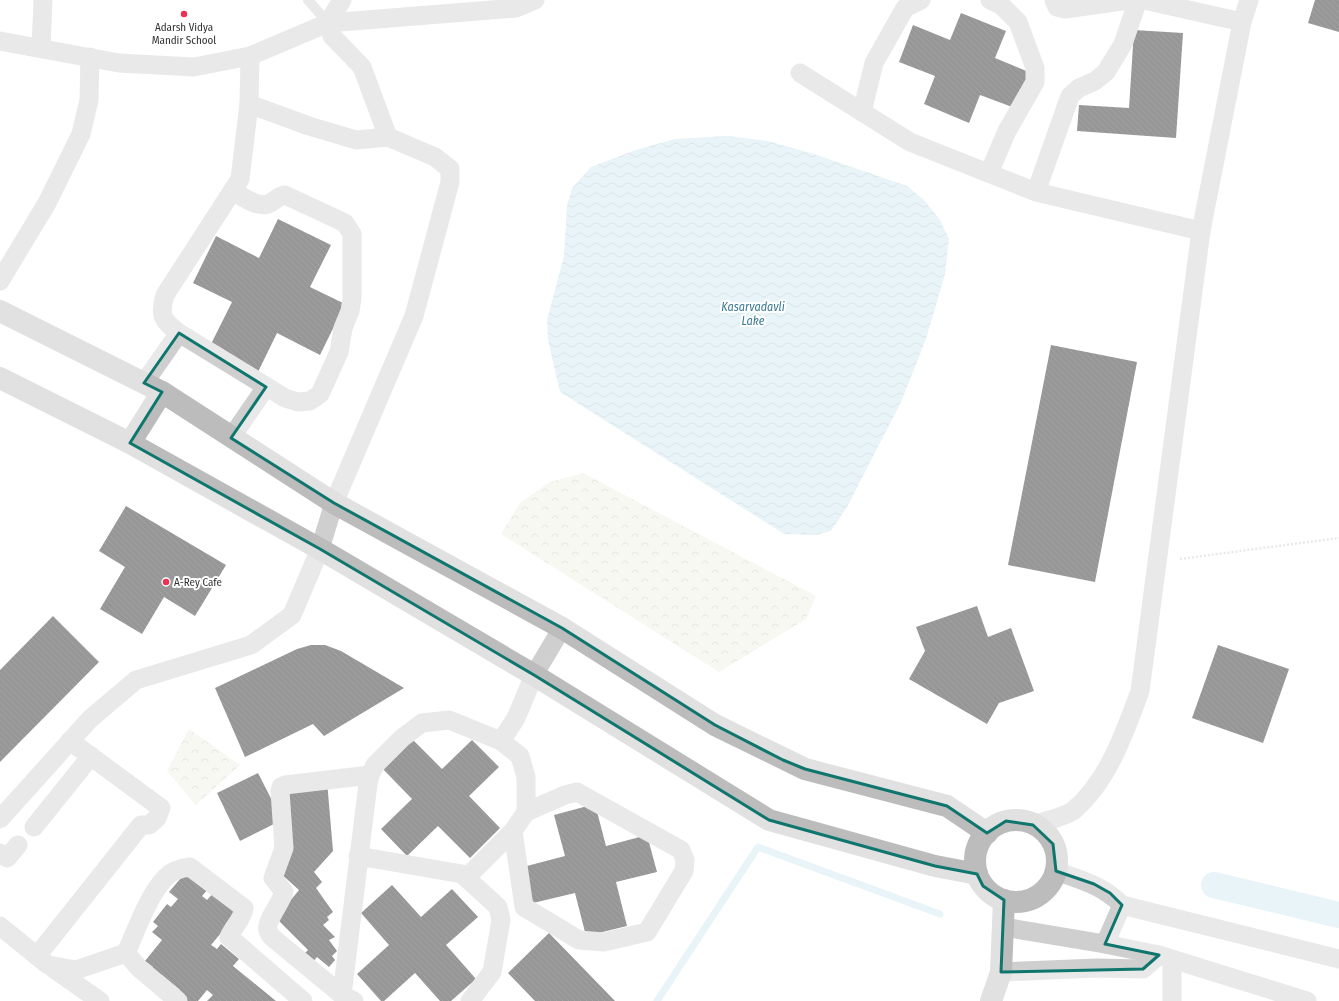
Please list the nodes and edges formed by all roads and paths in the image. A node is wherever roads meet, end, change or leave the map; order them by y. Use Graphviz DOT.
graph roads {
  1 [pos="43,0"];
  2 [pos="308,0"];
  3 [pos="342,0"];
  4 [pos="535,0"];
  5 [pos="922,0"];
  6 [pos="990,0"];
  7 [pos="1054,0"];
  8 [pos="1129,0"];
  9 [pos="1138,0"];
  10 [pos="1144,0"];
  11 [pos="1249,0"];
  12 [pos="1242,22"];
  13 [pos="328,23"];
  14 [pos="0,41"];
  15 [pos="41,48"];
  16 [pos="250,56"];
  17 [pos="90,57"];
  18 [pos="800,73"];
  19 [pos="248,104"];
  20 [pos="862,112"];
  21 [pos="388,137"];
  22 [pos="988,173"];
  23 [pos="232,191"];
  24 [pos="1036,192"];
  25 [pos="1201,231"];
  26 [pos="0,282"];
  27 [pos="0,311"];
  28 [pos="179,333"];
  29 [pos="0,378"];
  30 [pos="153,387"];
  31 [pos="266,387"];
  32 [pos="232,438"];
  33 [pos="130,443"];
  34 [pos="334,503"];
  35 [pos="1339,538"];
  36 [pos="320,549"];
  37 [pos="1158,561"];
  38 [pos="562,628"];
  39 [pos="534,675"];
  40 [pos="70,741"];
  41 [pos="501,741"];
  42 [pos="91,756"];
  43 [pos="370,775"];
  44 [pos="526,812"];
  45 [pos="0,819"];
  46 [pos="1034,825"];
  47 [pos="34,827"];
  48 [pos="512,831"];
  49 [pos="987,833"];
  50 [pos="358,856"];
  51 [pos="1056,871"];
  52 [pos="977,874"];
  53 [pos="466,878"];
  54 [pos="1004,900"];
  55 [pos="1122,905"];
  56 [pos="524,907"];
  57 [pos="502,920"];
  58 [pos="0,926"];
  59 [pos="1004,927"];
  60 [pos="1105,944"];
  61 [pos="126,953"];
  62 [pos="1166,957"];
  63 [pos="1339,958"];
  64 [pos="43,960"];
  65 [pos="1001,972"];
  66 [pos="348,998"];
  67 [pos="100,1001"];
  68 [pos="178,1001"];
  69 [pos="303,1001"];
  70 [pos="470,1001"];
  71 [pos="992,1001"];
  72 [pos="1172,1001"];
  73 [pos="1306,1001"];
  1 -- 15 [label="street"];
  2 -- 13 [label="lane"];
  3 -- 13 [label="street"];
  4 -- 13 [label="street"];
  5 -- 20 [label="street"];
  6 -- 22 [label="street"];
  7 -- 8 [label="street"];
  9 -- 24 [label="street"];
  10 -- 12 [label="street"];
  11 -- 12 [label="street"];
  12 -- 25 [label="street"];
  13 -- 16 [label="street"];
  13 -- 21 [label="street"];
  14 -- 15 [label="street"];
  15 -- 17 [label="street"];
  16 -- 17 [label="street"];
  16 -- 19 [label="street"];
  17 -- 26 [label="street"];
  18 -- 20 [label="street"];
  19 -- 21 [label="street"];
  19 -- 23 [label="street"];
  20 -- 22 [label="street"];
  21 -- 34 [label="street"];
  22 -- 24 [label="street"];
  23 -- 28 [label="street"];
  23 -- 31 [label="street"];
  24 -- 25 [label="street"];
  25 -- 37 [label="street"];
  27 -- 30 [label="street"];
  28 -- 30 [label="street"];
  28 -- 31 [label="street"];
  29 -- 33 [label="street"];
  30 -- 32 [label="street"];
  30 -- 33 [label="street"];
  31 -- 32 [label="street"];
  32 -- 34 [label="street"];
  33 -- 36 [label="street"];
  34 -- 36 [label="street"];
  34 -- 38 [label="street"];
  35 -- 37 [label="path"];
  36 -- 39 [label="street"];
  36 -- 40 [label="street"];
  37 -- 46 [label="street"];
  38 -- 39 [label="street"];
  38 -- 49 [label="street"];
  39 -- 41 [label="street"];
  39 -- 52 [label="street"];
  40 -- 42 [label="street"];
  40 -- 45 [label="street"];
  41 -- 43 [label="street"];
  41 -- 44 [label="street"];
  42 -- 47 [label="street"];
  42 -- 64 [label="street"];
  43 -- 50 [label="street"];
  43 -- 66 [label="street"];
  44 -- 48 [label="street"];
  44 -- 56 [label="street"];
  46 -- 49 [label="street"];
  46 -- 51 [label="street"];
  48 -- 53 [label="street"];
  48 -- 56 [label="street"];
  49 -- 52 [label="street"];
  50 -- 53 [label="street"];
  50 -- 66 [label="street"];
  51 -- 54 [label="street"];
  51 -- 55 [label="street"];
  52 -- 54 [label="street"];
  53 -- 57 [label="street"];
  54 -- 59 [label="street"];
  55 -- 60 [label="street"];
  55 -- 63 [label="street"];
  56 -- 57 [label="street"];
  57 -- 70 [label="street"];
  58 -- 64 [label="street"];
  59 -- 60 [label="street"];
  59 -- 65 [label="street"];
  60 -- 62 [label="street"];
  61 -- 64 [label="street"];
  61 -- 68 [label="street"];
  61 -- 69 [label="street"];
  62 -- 65 [label="street"];
  62 -- 72 [label="street"];
  62 -- 73 [label="street"];
  64 -- 67 [label="street"];
  65 -- 71 [label="street"];
}
